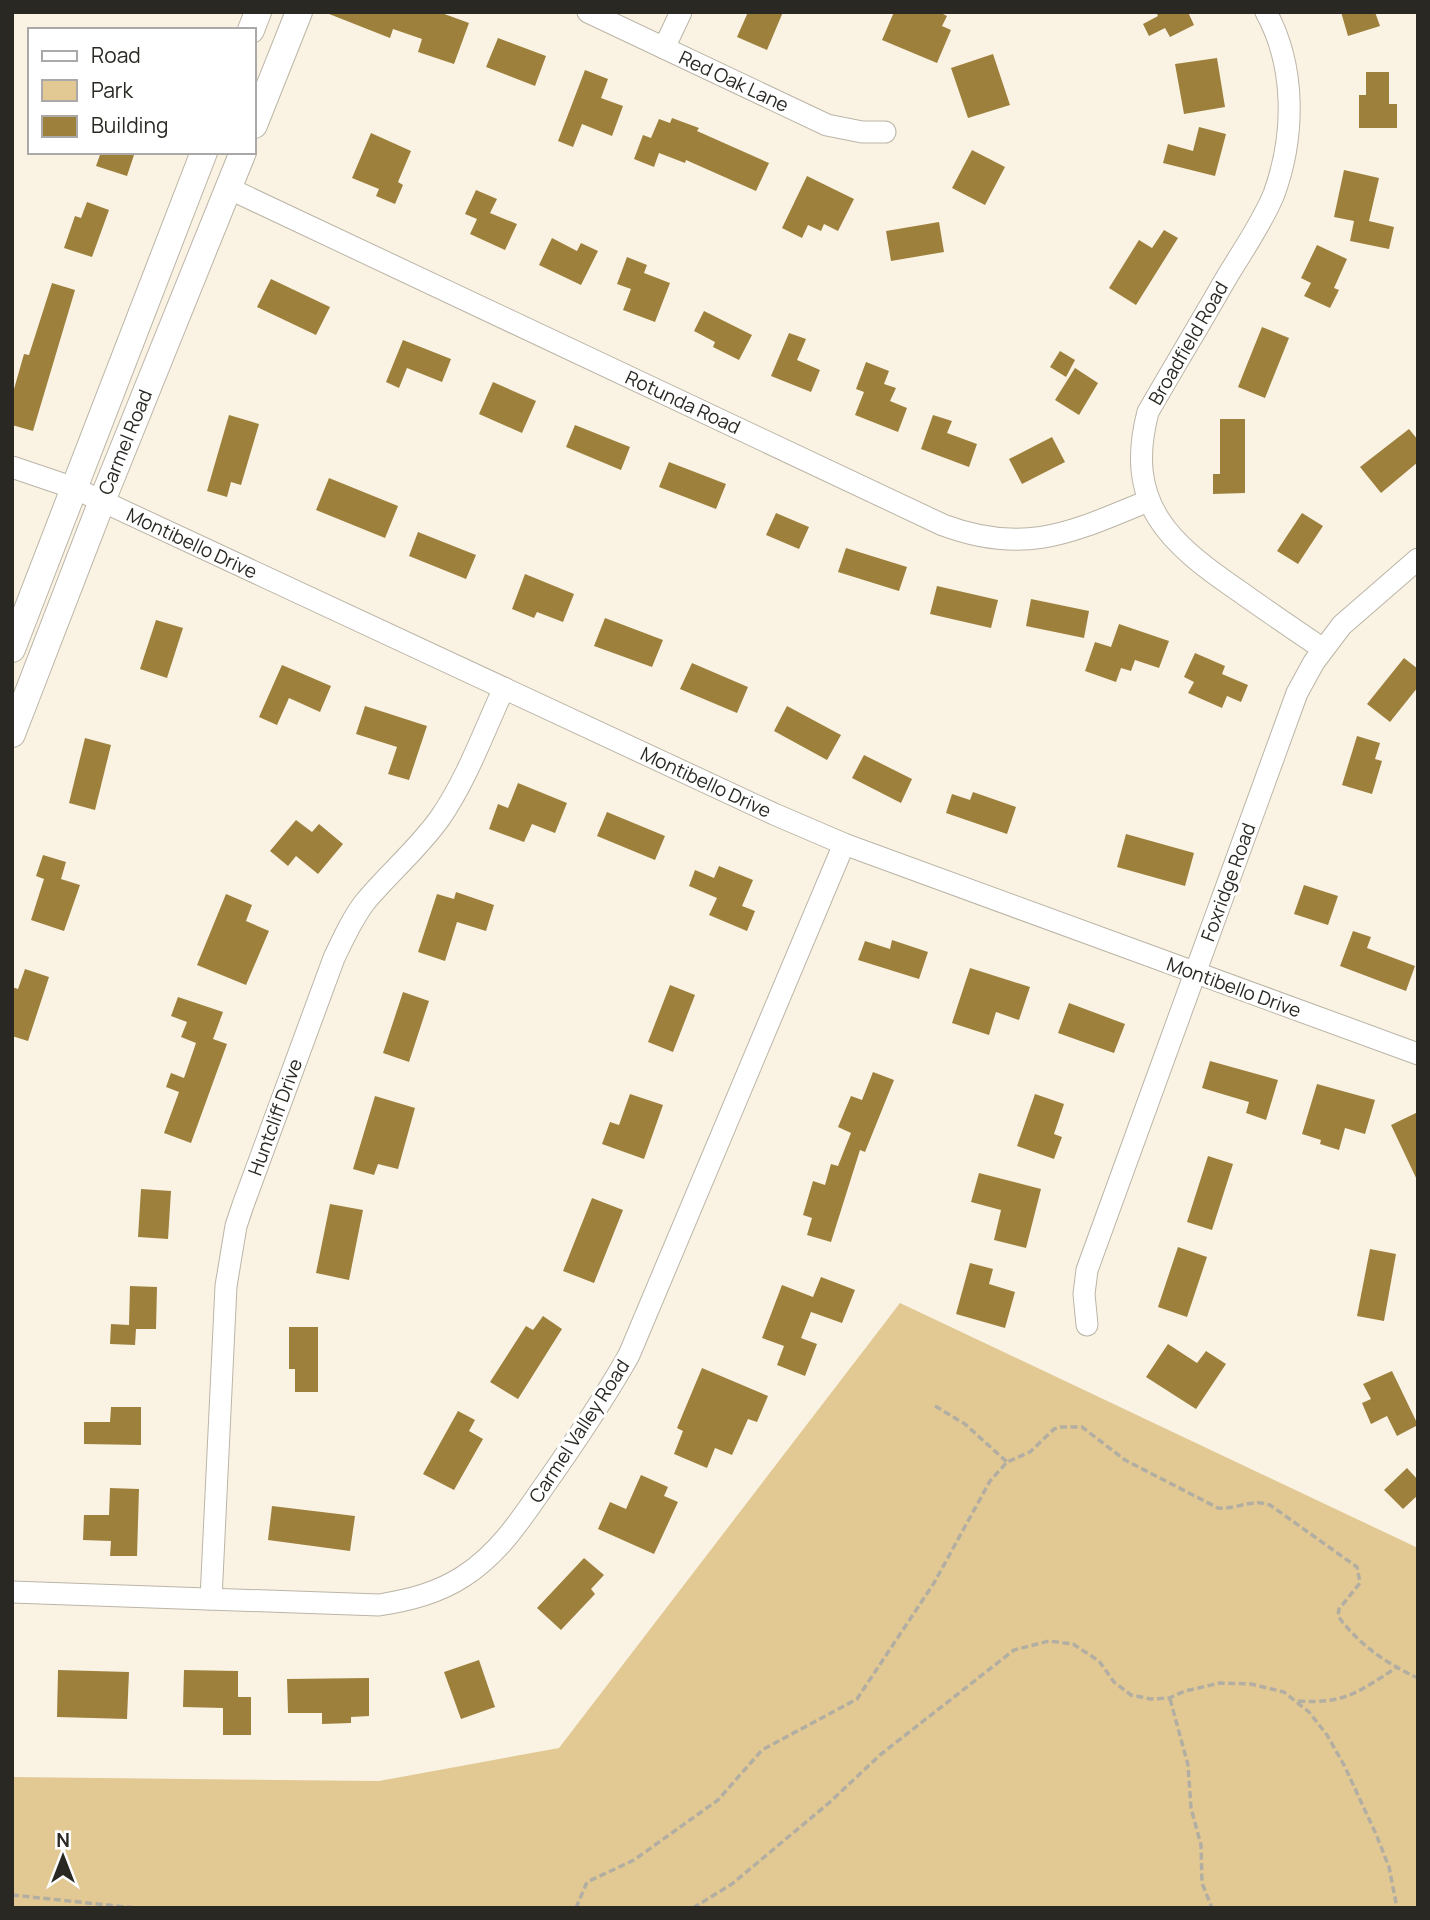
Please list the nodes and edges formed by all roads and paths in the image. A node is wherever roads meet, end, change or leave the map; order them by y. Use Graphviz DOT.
graph roads {
  1 [pos="299,12"];
  2 [pos="588,12"];
  3 [pos="681,12"];
  4 [pos="1266,12"];
  5 [pos="664,48"];
  6 [pos="256,120"];
  7 [pos="885,132"];
  8 [pos="203,154"];
  9 [pos="242,154"];
  10 [pos="228,188"];
  11 [pos="12,467"];
  12 [pos="74,488"];
  13 [pos="102,501"];
  14 [pos="1148,501"];
  15 [pos="1413,571"];
  16 [pos="12,649"];
  17 [pos="1323,649"];
  18 [pos="504,688"];
  19 [pos="12,734"];
  20 [pos="844,844"];
  21 [pos="1196,973"];
  22 [pos="1418,1054"];
  23 [pos="1087,1325"];
  24 [pos="935,1406"];
  25 [pos="1007,1462"];
  26 [pos="12,1592"];
  27 [pos="211,1599"];
  28 [pos="1396,1668"];
  29 [pos="1418,1678"];
  30 [pos="1169,1698"];
  31 [pos="1296,1701"];
  32 [pos="12,1895"];
  33 [pos="135,1908"];
  34 [pos="576,1908"];
  35 [pos="693,1908"];
  36 [pos="1212,1908"];
  37 [pos="1397,1908"];
  1 -- 6 [label="main road"];
  2 -- 5 [label="street, Red Oak Lane"];
  3 -- 5 [label="street"];
  4 -- 14 [label="street, Broadfield Road"];
  5 -- 7 [label="street, Red Oak Lane"];
  8 -- 12 [label="main road, Carmel Road"];
  9 -- 10 [label="main road, Carmel Road"];
  10 -- 13 [label="main road, Carmel Road"];
  10 -- 14 [label="street, Rotunda Road"];
  11 -- 12 [label="street, Montibello Drive"];
  12 -- 13 [label="street, Montibello Drive"];
  12 -- 16 [label="main road, Carmel Road"];
  13 -- 18 [label="street, Montibello Drive"];
  13 -- 19 [label="main road, Carmel Road"];
  14 -- 17 [label="street, Broadfield Road"];
  15 -- 17 [label="street, Foxridge Road"];
  17 -- 21 [label="street, Foxridge Road"];
  18 -- 20 [label="street, Montibello Drive"];
  18 -- 27 [label="street, Huntcliff Drive"];
  20 -- 21 [label="street, Montibello Drive"];
  20 -- 27 [label="street, Carmel Valley Road"];
  21 -- 22 [label="street, Montibello Drive"];
  21 -- 23 [label="street, Foxridge Road"];
  24 -- 25 [label="path"];
  25 -- 28 [label="path"];
  25 -- 34 [label="path"];
  26 -- 27 [label="street, Carmel Valley Road"];
  28 -- 29 [label="path"];
  28 -- 31 [label="path"];
  30 -- 31 [label="path"];
  30 -- 35 [label="path"];
  30 -- 36 [label="path"];
  31 -- 37 [label="path"];
  32 -- 33 [label="path"];
}
